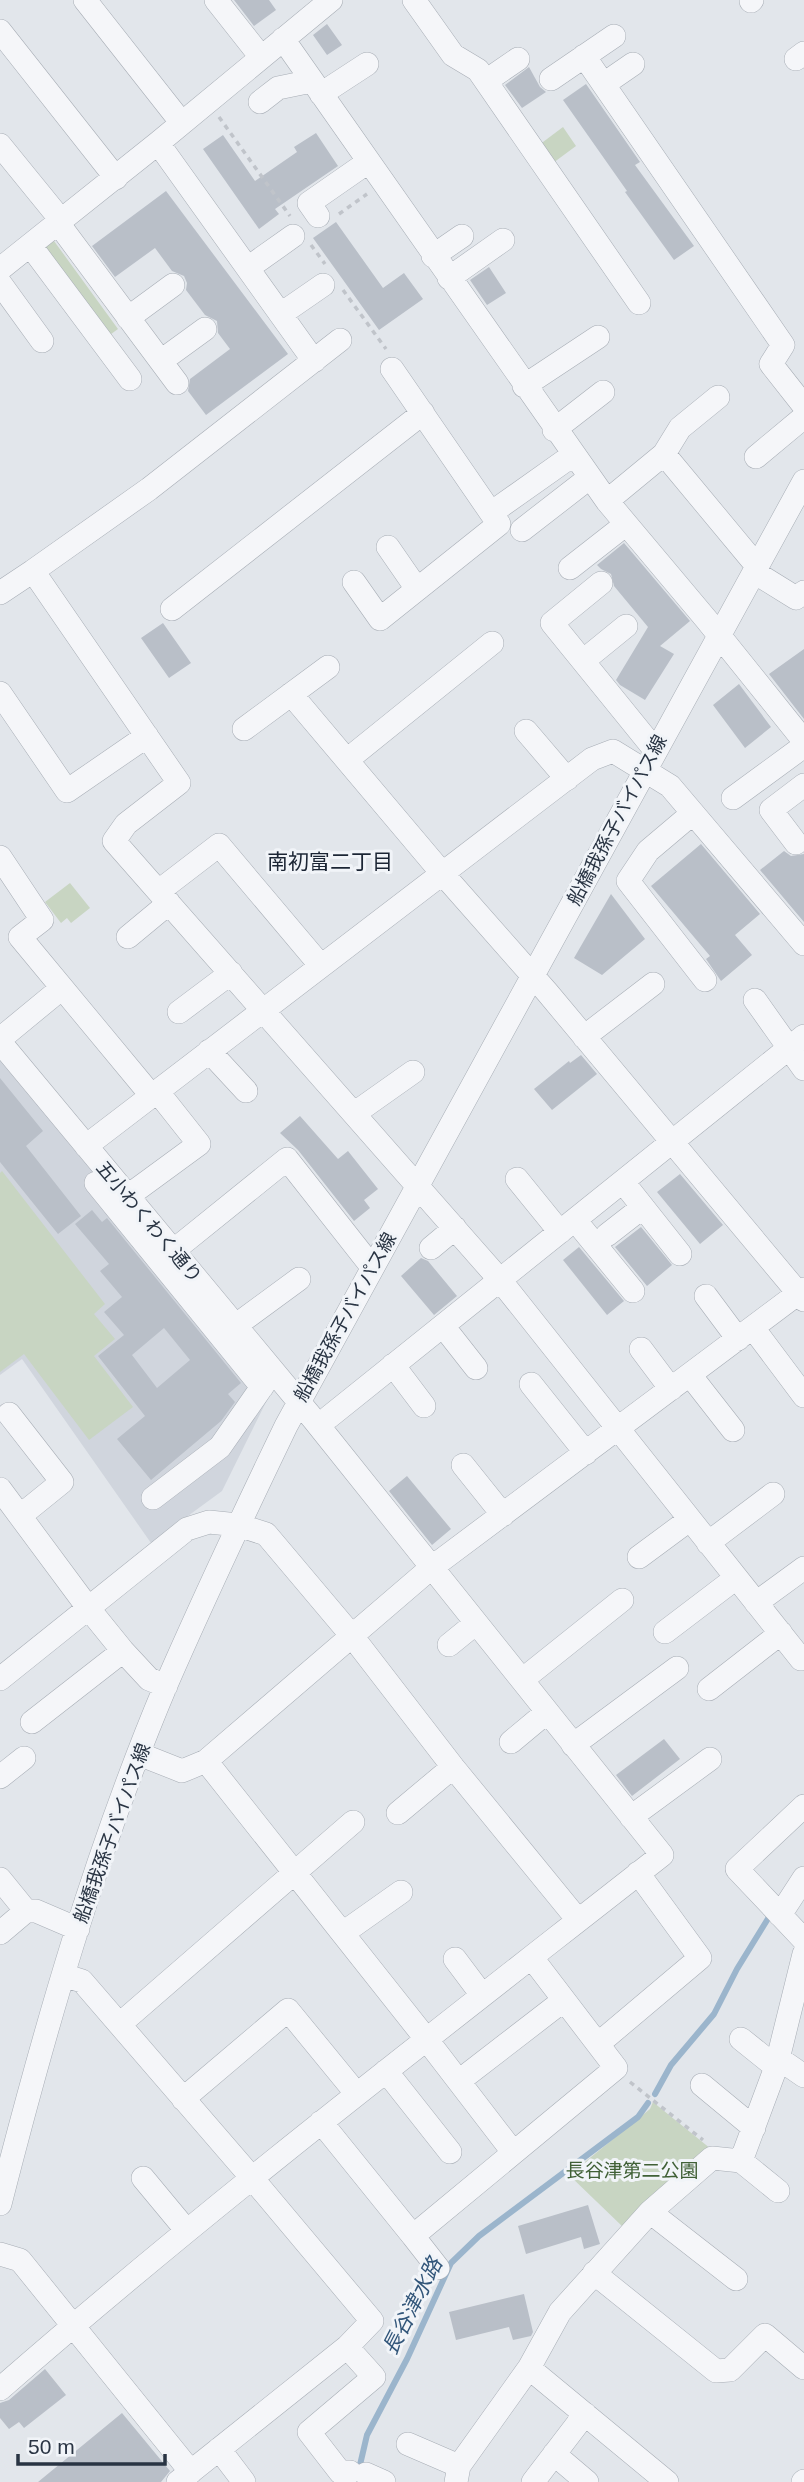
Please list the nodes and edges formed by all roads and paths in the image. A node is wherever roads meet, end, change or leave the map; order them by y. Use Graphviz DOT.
graph roads {
  1 [pos="85,0"];
  2 [pos="216,0"];
  3 [pos="414,0"];
  4 [pos="326,1"];
  5 [pos="0,31"];
  6 [pos="614,36"];
  7 [pos="283,39"];
  8 [pos="584,56"];
  9 [pos="261,57"];
  10 [pos="519,59"];
  11 [pos="367,64"];
  12 [pos="633,64"];
  13 [pos="551,79"];
  14 [pos="486,81"];
  15 [pos="604,85"];
  16 [pos="316,88"];
  17 [pos="260,102"];
  18 [pos="181,122"];
  19 [pos="158,143"];
  20 [pos="0,145"];
  21 [pos="368,162"];
  22 [pos="116,178"];
  23 [pos="383,183"];
  24 [pos="328,215"];
  25 [pos="59,222"];
  26 [pos="293,236"];
  27 [pos="462,236"];
  28 [pos="503,240"];
  29 [pos="30,246"];
  30 [pos="433,256"];
  31 [pos="248,268"];
  32 [pos="1,269"];
  33 [pos="449,278"];
  34 [pos="173,285"];
  35 [pos="323,285"];
  36 [pos="639,303"];
  37 [pos="281,314"];
  38 [pos="128,318"];
  39 [pos="205,329"];
  40 [pos="598,337"];
  41 [pos="340,340"];
  42 [pos="42,341"];
  43 [pos="161,361"];
  44 [pos="314,361"];
  45 [pos="392,369"];
  46 [pos="130,380"];
  47 [pos="177,383"];
  48 [pos="524,386"];
  49 [pos="603,392"];
  50 [pos="718,397"];
  51 [pos="804,406"];
  52 [pos="423,413"];
  53 [pos="804,417"];
  54 [pos="554,429"];
  55 [pos="664,454"];
  56 [pos="573,455"];
  57 [pos="756,457"];
  58 [pos="589,478"];
  59 [pos="804,481"];
  60 [pos="607,501"];
  61 [pos="491,513"];
  62 [pos="625,525"];
  63 [pos="522,530"];
  64 [pos="388,547"];
  65 [pos="570,568"];
  66 [pos="755,569"];
  67 [pos="33,571"];
  68 [pos="355,582"];
  69 [pos="601,583"];
  70 [pos="417,589"];
  71 [pos="804,592"];
  72 [pos="0,593"];
  73 [pos="172,610"];
  74 [pos="626,626"];
  75 [pos="719,634"];
  76 [pos="492,643"];
  77 [pos="583,661"];
  78 [pos="328,667"];
  79 [pos="0,693"];
  80 [pos="291,694"];
  81 [pos="244,729"];
  82 [pos="526,731"];
  83 [pos="146,736"];
  84 [pos="804,743"];
  85 [pos="650,759"];
  86 [pos="347,760"];
  87 [pos="567,779"];
  88 [pos="804,785"];
  89 [pos="733,799"];
  90 [pos="693,813"];
  91 [pos="796,843"];
  92 [pos="0,857"];
  93 [pos="596,861"];
  94 [pos="442,873"];
  95 [pos="628,881"];
  96 [pos="164,897"];
  97 [pos="128,937"];
  98 [pos="804,944"];
  99 [pos="321,966"];
  100 [pos="231,973"];
  101 [pos="532,976"];
  102 [pos="705,980"];
  103 [pos="653,984"];
  104 [pos="62,988"];
  105 [pos="755,1000"];
  106 [pos="264,1010"];
  107 [pos="179,1012"];
  108 [pos="584,1037"];
  109 [pos="0,1041"];
  110 [pos="797,1042"];
  111 [pos="209,1051"];
  112 [pos="0,1065"];
  113 [pos="804,1069"];
  114 [pos="413,1072"];
  115 [pos="246,1091"];
  116 [pos="151,1095"];
  117 [pos="355,1113"];
  118 [pos="672,1142"];
  119 [pos="86,1146"];
  120 [pos="517,1179"];
  121 [pos="623,1182"];
  122 [pos="418,1184"];
  123 [pos="128,1196"];
  124 [pos="643,1207"];
  125 [pos="567,1226"];
  126 [pos="455,1228"];
  127 [pos="607,1235"];
  128 [pos="431,1248"];
  129 [pos="173,1251"];
  130 [pos="680,1254"];
  131 [pos="372,1267"];
  132 [pos="299,1279"];
  133 [pos="500,1280"];
  134 [pos="633,1291"];
  135 [pos="802,1294"];
  136 [pos="706,1296"];
  137 [pos="443,1325"];
  138 [pos="235,1326"];
  139 [pos="745,1333"];
  140 [pos="641,1349"];
  141 [pos="393,1365"];
  142 [pos="476,1368"];
  143 [pos="690,1376"];
  144 [pos="268,1379"];
  145 [pos="531,1384"];
  146 [pos="671,1389"];
  147 [pos="804,1396"];
  148 [pos="299,1403"];
  149 [pos="424,1406"];
  150 [pos="9,1413"];
  151 [pos="329,1417"];
  152 [pos="618,1429"];
  153 [pos="733,1430"];
  154 [pos="586,1453"];
  155 [pos="463,1465"];
  156 [pos="0,1489"];
  157 [pos="773,1494"];
  158 [pos="153,1498"];
  159 [pos="503,1515"];
  160 [pos="20,1516"];
  161 [pos="690,1520"];
  162 [pos="238,1525"];
  163 [pos="708,1543"];
  164 [pos="639,1557"];
  165 [pos="431,1568"];
  166 [pos="804,1568"];
  167 [pos="736,1578"];
  168 [pos="622,1600"];
  169 [pos="756,1603"];
  170 [pos="89,1609"];
  171 [pos="476,1623"];
  172 [pos="665,1632"];
  173 [pos="781,1633"];
  174 [pos="352,1636"];
  175 [pos="449,1645"];
  176 [pos="123,1651"];
  177 [pos="801,1659"];
  178 [pos="677,1668"];
  179 [pos="0,1679"];
  180 [pos="522,1680"];
  181 [pos="166,1686"];
  182 [pos="709,1689"];
  183 [pos="547,1712"];
  184 [pos="32,1722"];
  185 [pos="510,1742"];
  186 [pos="573,1745"];
  187 [pos="139,1754"];
  188 [pos="24,1758"];
  189 [pos="710,1759"];
  190 [pos="206,1761"];
  191 [pos="453,1767"];
  192 [pos="0,1777"];
  193 [pos="804,1807"];
  194 [pos="398,1813"];
  195 [pos="631,1817"];
  196 [pos="353,1822"];
  197 [pos="295,1872"];
  198 [pos="638,1873"];
  199 [pos="804,1878"];
  200 [pos="0,1879"];
  201 [pos="401,1892"];
  202 [pos="26,1911"];
  203 [pos="780,1914"];
  204 [pos="578,1920"];
  205 [pos="78,1929"];
  206 [pos="0,1933"];
  207 [pos="343,1933"];
  208 [pos="804,1940"];
  209 [pos="804,1954"];
  210 [pos="532,1958"];
  211 [pos="455,1959"];
  212 [pos="64,1975"];
  213 [pos="482,1995"];
  214 [pos="564,2000"];
  215 [pos="120,2024"];
  216 [pos="741,2039"];
  217 [pos="427,2040"];
  218 [pos="598,2044"];
  219 [pos="777,2063"];
  220 [pos="616,2068"];
  221 [pos="386,2071"];
  222 [pos="804,2077"];
  223 [pos="459,2081"];
  224 [pos="702,2085"];
  225 [pos="356,2093"];
  226 [pos="183,2099"];
  227 [pos="321,2122"];
  228 [pos="754,2128"];
  229 [pos="450,2152"];
  230 [pos="513,2152"];
  231 [pos="734,2160"];
  232 [pos="143,2178"];
  233 [pos="252,2178"];
  234 [pos="778,2191"];
  235 [pos="0,2204"];
  236 [pos="650,2212"];
  237 [pos="187,2231"];
  238 [pos="413,2236"];
  239 [pos="0,2254"];
  240 [pos="438,2268"];
  241 [pos="594,2273"];
  242 [pos="736,2279"];
  243 [pos="72,2325"];
  244 [pos="347,2347"];
  245 [pos="529,2368"];
  246 [pos="804,2368"];
  247 [pos="0,2389"];
  248 [pos="585,2414"];
  249 [pos="408,2444"];
  250 [pos="219,2449"];
  251 [pos="554,2454"];
  252 [pos="457,2474"];
  253 [pos="367,2476"];
  254 [pos="185,2477"];
  255 [pos="244,2482"];
  256 [pos="533,2482"];
  257 [pos="587,2482"];
  258 [pos="667,2482"];
  1 -- 18 [label="street"];
  2 -- 9 [label="street"];
  3 -- 14 [label="street"];
  4 -- 7 [label="street"];
  5 -- 22 [label="street"];
  6 -- 8 [label="street"];
  7 -- 9 [label="street"];
  7 -- 16 [label="street"];
  8 -- 13 [label="street"];
  8 -- 15 [label="street"];
  9 -- 18 [label="street"];
  10 -- 14 [label="street"];
  11 -- 16 [label="street"];
  12 -- 15 [label="street"];
  14 -- 36 [label="street"];
  15 -- 51 [label="street"];
  16 -- 17 [label="street"];
  16 -- 21 [label="street"];
  18 -- 19 [label="street"];
  19 -- 22 [label="street"];
  19 -- 31 [label="street"];
  20 -- 25 [label="street"];
  21 -- 23 [label="street"];
  21 -- 24 [label="street"];
  22 -- 25 [label="street"];
  23 -- 24 [label="path"];
  23 -- 30 [label="street"];
  25 -- 29 [label="street"];
  25 -- 38 [label="street"];
  26 -- 31 [label="street"];
  27 -- 30 [label="street"];
  28 -- 33 [label="street"];
  29 -- 32 [label="street"];
  29 -- 46 [label="street"];
  30 -- 33 [label="street"];
  31 -- 37 [label="street"];
  32 -- 42 [label="street"];
  33 -- 48 [label="street"];
  34 -- 38 [label="street"];
  35 -- 37 [label="street"];
  37 -- 44 [label="street"];
  38 -- 43 [label="street"];
  39 -- 43 [label="street"];
  40 -- 48 [label="street"];
  41 -- 44 [label="street"];
  43 -- 47 [label="street"];
  44 -- 67 [label="street"];
  45 -- 52 [label="street"];
  48 -- 54 [label="street"];
  49 -- 54 [label="street"];
  50 -- 55 [label="street"];
  52 -- 61 [label="street"];
  52 -- 73 [label="street"];
  53 -- 57 [label="street"];
  54 -- 56 [label="street"];
  55 -- 60 [label="street"];
  55 -- 66 [label="street"];
  56 -- 58 [label="street"];
  56 -- 61 [label="street"];
  58 -- 60 [label="street"];
  58 -- 63 [label="street"];
  59 -- 66 [label="street, 船橋我孫子バイパス線"];
  60 -- 62 [label="street"];
  61 -- 70 [label="street"];
  62 -- 65 [label="street"];
  62 -- 75 [label="street"];
  64 -- 70 [label="street"];
  66 -- 71 [label="street"];
  66 -- 75 [label="street, 船橋我孫子バイパス線"];
  67 -- 72 [label="street"];
  67 -- 83 [label="street"];
  68 -- 70 [label="street"];
  69 -- 77 [label="street"];
  74 -- 77 [label="street"];
  75 -- 84 [label="street"];
  75 -- 85 [label="street, 船橋我孫子バイパス線"];
  76 -- 86 [label="street"];
  77 -- 85 [label="street"];
  78 -- 80 [label="street"];
  79 -- 83 [label="street"];
  80 -- 81 [label="street"];
  80 -- 86 [label="street"];
  82 -- 87 [label="street"];
  83 -- 96 [label="street"];
  84 -- 89 [label="street"];
  85 -- 87 [label="street"];
  85 -- 90 [label="street"];
  85 -- 93 [label="street, 船橋我孫子バイパス線"];
  86 -- 94 [label="street"];
  87 -- 94 [label="street"];
  88 -- 91 [label="street"];
  90 -- 95 [label="street"];
  90 -- 98 [label="street"];
  92 -- 104 [label="street"];
  93 -- 95 [label="street"];
  93 -- 101 [label="street, 船橋我孫子バイパス線"];
  94 -- 99 [label="street"];
  94 -- 101 [label="street"];
  95 -- 102 [label="street"];
  96 -- 97 [label="street"];
  96 -- 99 [label="street"];
  96 -- 100 [label="street"];
  99 -- 106 [label="street"];
  100 -- 106 [label="street"];
  100 -- 107 [label="street"];
  101 -- 108 [label="street"];
  101 -- 122 [label="street, 船橋我孫子バイパス線"];
  103 -- 108 [label="street"];
  104 -- 109 [label="street"];
  104 -- 116 [label="street"];
  105 -- 110 [label="street"];
  106 -- 111 [label="street"];
  106 -- 117 [label="street"];
  108 -- 118 [label="street"];
  109 -- 119 [label="street, 五小わくわく通り"];
  110 -- 113 [label="street"];
  110 -- 118 [label="street"];
  111 -- 115 [label="street"];
  111 -- 116 [label="street"];
  112 -- 144 [label="street"];
  114 -- 117 [label="street"];
  116 -- 119 [label="street"];
  116 -- 123 [label="street"];
  117 -- 122 [label="street"];
  118 -- 121 [label="street"];
  118 -- 135 [label="street"];
  119 -- 123 [label="street, 五小わくわく通り"];
  120 -- 125 [label="street"];
  121 -- 124 [label="street"];
  121 -- 125 [label="street"];
  122 -- 126 [label="street"];
  122 -- 131 [label="street, 船橋我孫子バイパス線"];
  123 -- 129 [label="street, 五小わくわく通り"];
  124 -- 127 [label="street"];
  124 -- 130 [label="street"];
  125 -- 133 [label="street"];
  125 -- 134 [label="street"];
  126 -- 128 [label="street"];
  126 -- 133 [label="street"];
  129 -- 131 [label="street"];
  129 -- 138 [label="street, 五小わくわく通り"];
  131 -- 148 [label="street, 船橋我孫子バイパス線"];
  132 -- 138 [label="street"];
  133 -- 137 [label="street"];
  133 -- 152 [label="street"];
  135 -- 139 [label="street"];
  136 -- 139 [label="street"];
  137 -- 141 [label="street"];
  137 -- 142 [label="street"];
  138 -- 144 [label="street, 五小わくわく通り"];
  139 -- 143 [label="street"];
  139 -- 147 [label="street"];
  140 -- 146 [label="street"];
  141 -- 149 [label="street"];
  141 -- 151 [label="street"];
  143 -- 146 [label="street"];
  143 -- 153 [label="street"];
  144 -- 148 [label="street, 五小わくわく通り"];
  144 -- 158 [label="street"];
  145 -- 154 [label="street"];
  146 -- 152 [label="street"];
  148 -- 162 [label="street, 船橋我孫子バイパス線"];
  148 -- 165 [label="street, 五小わくわく通り"];
  150 -- 160 [label="street"];
  152 -- 154 [label="street"];
  152 -- 161 [label="street"];
  154 -- 159 [label="street"];
  155 -- 159 [label="street"];
  156 -- 160 [label="street"];
  157 -- 163 [label="street"];
  159 -- 165 [label="street"];
  160 -- 170 [label="street"];
  161 -- 163 [label="street"];
  161 -- 164 [label="street"];
  162 -- 170 [label="street"];
  162 -- 174 [label="street"];
  162 -- 181 [label="street, 船橋我孫子バイパス線"];
  163 -- 167 [label="street"];
  165 -- 171 [label="street, 五小わくわく通り"];
  165 -- 174 [label="street"];
  166 -- 169 [label="street"];
  167 -- 169 [label="street"];
  167 -- 172 [label="street"];
  168 -- 180 [label="street"];
  169 -- 173 [label="street"];
  170 -- 176 [label="street"];
  170 -- 179 [label="street"];
  171 -- 175 [label="street"];
  171 -- 180 [label="street, 五小わくわく通り"];
  173 -- 177 [label="street"];
  173 -- 182 [label="street"];
  174 -- 190 [label="street"];
  174 -- 191 [label="street"];
  176 -- 181 [label="street"];
  176 -- 184 [label="street"];
  178 -- 186 [label="street"];
  180 -- 183 [label="street, 五小わくわく通り"];
  181 -- 187 [label="street, 船橋我孫子バイパス線"];
  183 -- 185 [label="street"];
  183 -- 186 [label="street, 五小わくわく通り"];
  186 -- 195 [label="street, 五小わくわく通り"];
  187 -- 190 [label="street"];
  187 -- 205 [label="street, 船橋我孫子バイパス線"];
  188 -- 192 [label="street"];
  189 -- 195 [label="street"];
  190 -- 197 [label="street"];
  191 -- 194 [label="street"];
  191 -- 204 [label="street"];
  193 -- 203 [label="street"];
  195 -- 198 [label="street, 五小わくわく通り"];
  196 -- 197 [label="street"];
  197 -- 207 [label="street"];
  197 -- 215 [label="street"];
  198 -- 204 [label="street"];
  198 -- 218 [label="street"];
  199 -- 203 [label="street"];
  200 -- 202 [label="street"];
  201 -- 207 [label="street"];
  202 -- 205 [label="street"];
  202 -- 206 [label="street"];
  203 -- 208 [label="street"];
  204 -- 210 [label="street"];
  205 -- 212 [label="street, 船橋我孫子バイパス線"];
  207 -- 217 [label="street"];
  209 -- 219 [label="street"];
  210 -- 213 [label="street"];
  210 -- 214 [label="street"];
  211 -- 213 [label="street"];
  212 -- 215 [label="street"];
  212 -- 235 [label="street, 船橋我孫子バイパス線"];
  213 -- 217 [label="street"];
  214 -- 218 [label="street"];
  214 -- 223 [label="street"];
  215 -- 226 [label="street"];
  216 -- 219 [label="street"];
  217 -- 221 [label="street"];
  217 -- 223 [label="street"];
  218 -- 220 [label="street"];
  219 -- 222 [label="street"];
  219 -- 228 [label="street"];
  220 -- 230 [label="street"];
  220 -- 231 [label="path"];
  221 -- 225 [label="street"];
  221 -- 229 [label="street"];
  223 -- 230 [label="street"];
  224 -- 228 [label="street"];
  225 -- 226 [label="street"];
  225 -- 227 [label="street"];
  226 -- 233 [label="street"];
  227 -- 233 [label="street"];
  227 -- 238 [label="street"];
  228 -- 231 [label="street"];
  230 -- 238 [label="street"];
  231 -- 234 [label="street"];
  231 -- 236 [label="street"];
  232 -- 237 [label="street"];
  233 -- 237 [label="street"];
  233 -- 244 [label="street"];
  236 -- 241 [label="street"];
  236 -- 242 [label="street"];
  237 -- 243 [label="street"];
  238 -- 240 [label="street"];
  239 -- 243 [label="street"];
  241 -- 245 [label="street"];
  241 -- 246 [label="street"];
  243 -- 247 [label="street"];
  243 -- 254 [label="street"];
  244 -- 250 [label="street"];
  244 -- 253 [label="street"];
  245 -- 248 [label="street"];
  245 -- 252 [label="street"];
  248 -- 251 [label="street"];
  248 -- 258 [label="street"];
  249 -- 252 [label="street"];
  250 -- 254 [label="street"];
  250 -- 255 [label="street"];
  251 -- 256 [label="street"];
  251 -- 257 [label="street"];
}
